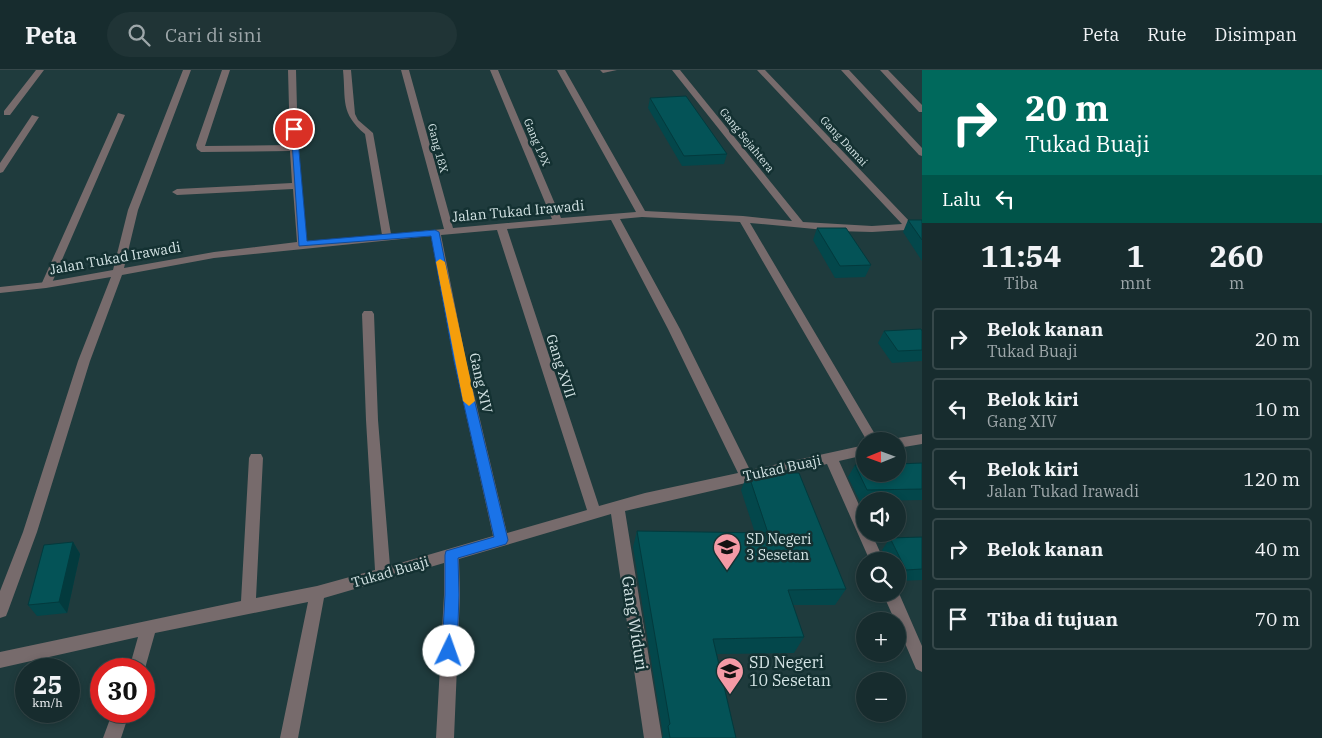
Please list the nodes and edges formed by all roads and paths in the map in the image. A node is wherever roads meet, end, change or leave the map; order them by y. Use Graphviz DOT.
graph roads {
  1 [pos="40,70"];
  2 [pos="188,70"];
  3 [pos="226,70"];
  4 [pos="292,70"];
  5 [pos="348,70"];
  6 [pos="405,70"];
  7 [pos="494,70"];
  8 [pos="561,70"];
  9 [pos="613,70"];
  10 [pos="676,70"];
  11 [pos="762,70"];
  12 [pos="845,70"];
  13 [pos="884,70"];
  14 [pos="604,71"];
  15 [pos="922,110"];
  16 [pos="7,113"];
  17 [pos="121,115"];
  18 [pos="35,117"];
  19 [pos="294,148"];
  20 [pos="922,153"];
  21 [pos="0,170"];
  22 [pos="297,186"];
  23 [pos="177,192"];
  24 [pos="642,214"];
  25 [pos="614,217"];
  26 [pos="743,219"];
  27 [pos="558,222"];
  28 [pos="800,224"];
  29 [pos="922,226"];
  30 [pos="501,227"];
  31 [pos="910,227"];
  32 [pos="448,231"];
  33 [pos="435,232"];
  34 [pos="387,237"];
  35 [pos="302,244"];
  36 [pos="118,271"];
  37 [pos="46,285"];
  38 [pos="0,290"];
  39 [pos="368,314"];
  40 [pos="869,432"];
  41 [pos="922,439"];
  42 [pos="906,442"];
  43 [pos="856,452"];
  44 [pos="256,458"];
  45 [pos="831,458"];
  46 [pos="746,475"];
  47 [pos="617,507"];
  48 [pos="595,514"];
  49 [pos="501,540"];
  50 [pos="872,552"];
  51 [pos="451,555"];
  52 [pos="383,573"];
  53 [pos="317,593"];
  54 [pos="895,602"];
  55 [pos="248,606"];
  56 [pos="0,611"];
  57 [pos="150,628"];
  58 [pos="140,658"];
  59 [pos="0,660"];
  60 [pos="922,664"];
  61 [pos="118,723"];
  62 [pos="112,738"];
  63 [pos="289,738"];
  64 [pos="445,738"];
  65 [pos="653,738"];
  1 -- 16 [label="street"];
  2 -- 36 [label="street"];
  3 -- 19 [label="street"];
  4 -- 19 [label="street"];
  5 -- 34 [label="street"];
  6 -- 32 [label="street, Gang 18X"];
  7 -- 27 [label="street, Gang 19X"];
  8 -- 24 [label="street"];
  9 -- 14 [label="street"];
  10 -- 28 [label="street, Gang Sejahtera"];
  11 -- 31 [label="street, Gang Damai"];
  12 -- 20 [label="street"];
  13 -- 15 [label="street"];
  17 -- 37 [label="street"];
  18 -- 21 [label="street"];
  19 -- 22 [label="street"];
  22 -- 23 [label="street"];
  22 -- 35 [label="street"];
  24 -- 25 [label="street, Jalan Tukad Irawadi"];
  24 -- 26 [label="street, Jalan Tukad Irawadi"];
  25 -- 27 [label="street, Jalan Tukad Irawadi"];
  25 -- 46 [label="street"];
  26 -- 28 [label="street, Jalan Tukad Irawadi"];
  26 -- 40 [label="street"];
  27 -- 30 [label="street, Jalan Tukad Irawadi"];
  28 -- 31 [label="street, Jalan Tukad Irawadi"];
  29 -- 31 [label="street, Jalan Tukad Irawadi"];
  30 -- 32 [label="street, Jalan Tukad Irawadi"];
  30 -- 48 [label="street, Gang XVII"];
  32 -- 33 [label="street, Jalan Tukad Irawadi"];
  33 -- 34 [label="street, Jalan Tukad Irawadi"];
  33 -- 49 [label="street, Gang XIV"];
  34 -- 35 [label="street, Jalan Tukad Irawadi"];
  35 -- 36 [label="street, Jalan Tukad Irawadi"];
  36 -- 37 [label="street, Jalan Tukad Irawadi"];
  36 -- 56 [label="street"];
  37 -- 38 [label="street, Jalan Tukad Irawadi"];
  39 -- 52 [label="street"];
  41 -- 42 [label="street"];
  43 -- 45 [label="street, Tukad Buaji"];
  44 -- 55 [label="street"];
  45 -- 46 [label="street, Tukad Buaji"];
  45 -- 50 [label="street"];
  46 -- 47 [label="street, Tukad Buaji"];
  47 -- 48 [label="street, Tukad Buaji"];
  47 -- 65 [label="street, Gang Widuri"];
  48 -- 49 [label="street, Tukad Buaji"];
  49 -- 51 [label="street, Tukad Buaji"];
  51 -- 52 [label="street, Tukad Buaji"];
  51 -- 64 [label="street"];
  52 -- 53 [label="street, Tukad Buaji"];
  53 -- 55 [label="street, Tukad Buaji"];
  53 -- 63 [label="street"];
  54 -- 60 [label="street"];
  55 -- 57 [label="street, Tukad Buaji"];
  57 -- 58 [label="street"];
  57 -- 59 [label="street, Tukad Buaji"];
  61 -- 62 [label="street"];
}
